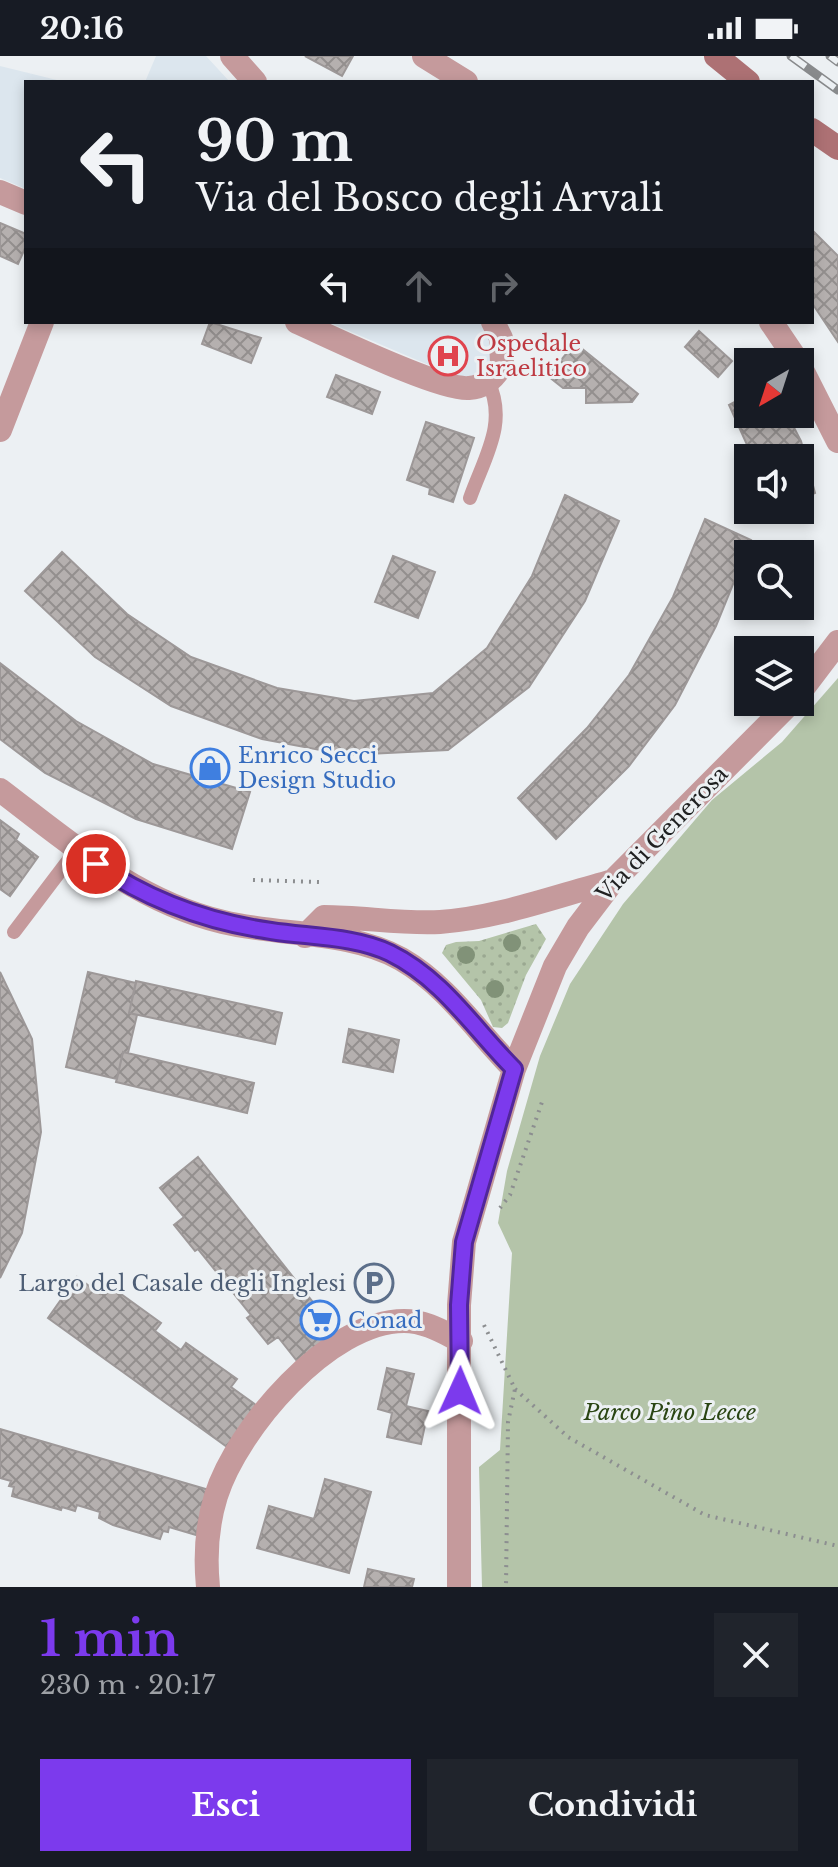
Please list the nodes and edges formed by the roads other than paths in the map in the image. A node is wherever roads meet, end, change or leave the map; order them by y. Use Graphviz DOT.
graph roads {
  1 [pos="232,56"];
  2 [pos="424,56"];
  3 [pos="716,56"];
  4 [pos="253,80"];
  5 [pos="463,80"];
  6 [pos="746,80"];
  7 [pos="814,131"];
  8 [pos="838,148"];
  9 [pos="0,192"];
  10 [pos="24,202"];
  11 [pos="41,324"];
  12 [pos="302,324"];
  13 [pos="494,324"];
  14 [pos="772,324"];
  15 [pos="788,348"];
  16 [pos="488,381"];
  17 [pos="814,394"];
  18 [pos="0,430"];
  19 [pos="838,441"];
  20 [pos="470,498"];
  21 [pos="838,642"];
  22 [pos="814,674"];
  23 [pos="777,716"];
  24 [pos="0,790"];
  25 [pos="77,849"];
  26 [pos="613,881"];
  27 [pos="14,932"];
  28 [pos="305,936"];
  29 [pos="514,1069"];
  30 [pos="461,1341"];
  31 [pos="208,1587"];
  32 [pos="459,1587"];
  1 -- 4 [label="street"];
  2 -- 5 [label="street"];
  3 -- 6 [label="main road"];
  7 -- 8 [label="main road"];
  9 -- 10 [label="street"];
  11 -- 18 [label="street"];
  12 -- 16 [label="street"];
  13 -- 16 [label="street"];
  14 -- 15 [label="street"];
  16 -- 20 [label="lane"];
  17 -- 19 [label="street"];
  21 -- 22 [label="street, Via di Generosa"];
  23 -- 26 [label="street, Via di Generosa"];
  24 -- 25 [label="street"];
  25 -- 27 [label="lane"];
  25 -- 28 [label="street"];
  26 -- 28 [label="street"];
  26 -- 29 [label="street, Via di Generosa"];
  28 -- 29 [label="street"];
  29 -- 30 [label="street, Via di Generosa"];
  30 -- 31 [label="street"];
  30 -- 32 [label="street, Via di Generosa"];
}
